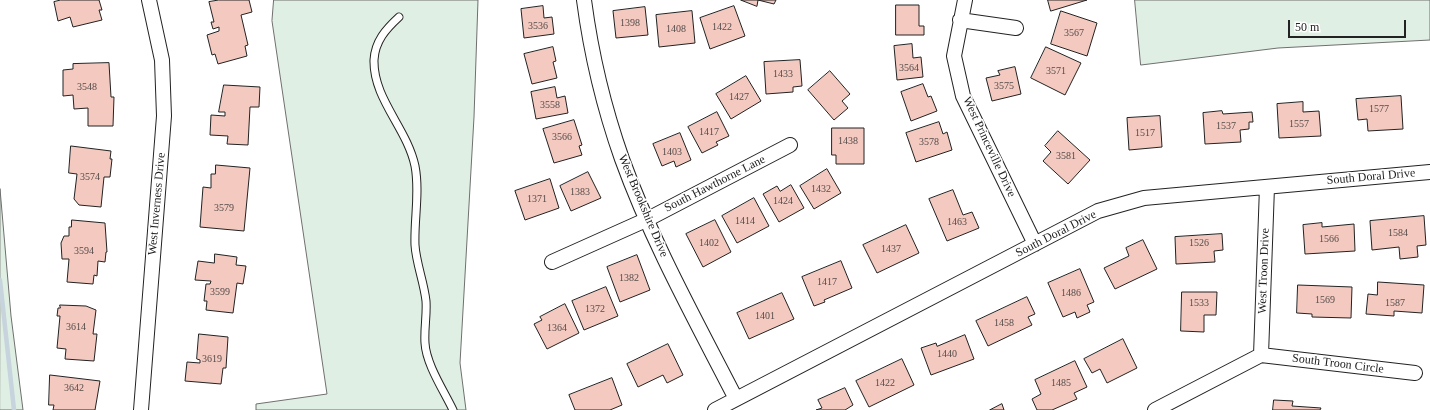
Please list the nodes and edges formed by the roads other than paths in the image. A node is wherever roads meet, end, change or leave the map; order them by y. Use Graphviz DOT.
graph roads {
  1 [pos="149,0"];
  2 [pos="584,0"];
  3 [pos="965,0"];
  4 [pos="399,17"];
  5 [pos="960,20"];
  6 [pos="1016,28"];
  7 [pos="790,145"];
  8 [pos="1430,172"];
  9 [pos="1267,187"];
  10 [pos="648,219"];
  11 [pos="1035,244"];
  12 [pos="552,262"];
  13 [pos="1262,355"];
  14 [pos="1415,373"];
  15 [pos="736,399"];
  16 [pos="141,410"];
  17 [pos="453,410"];
  18 [pos="715,410"];
  19 [pos="1155,410"];
  1 -- 16 [label="street, West Inverness Drive"];
  2 -- 10 [label="street, West Brookshire Drive"];
  3 -- 5 [label="street, West Princeville Drive"];
  4 -- 17 [label="lane"];
  5 -- 6 [label="street"];
  5 -- 11 [label="street, West Princeville Drive"];
  7 -- 10 [label="street, South Hawthorne Lane"];
  8 -- 9 [label="street, South Doral Drive"];
  9 -- 11 [label="street, South Doral Drive"];
  9 -- 13 [label="street, West Troon Drive"];
  10 -- 12 [label="street, South Hawthorne Lane"];
  10 -- 15 [label="street, West Brookshire Drive"];
  11 -- 15 [label="street, South Doral Drive"];
  13 -- 14 [label="street, South Troon Circle"];
  13 -- 19 [label="street"];
  15 -- 18 [label="street, South Doral Drive"];
}
